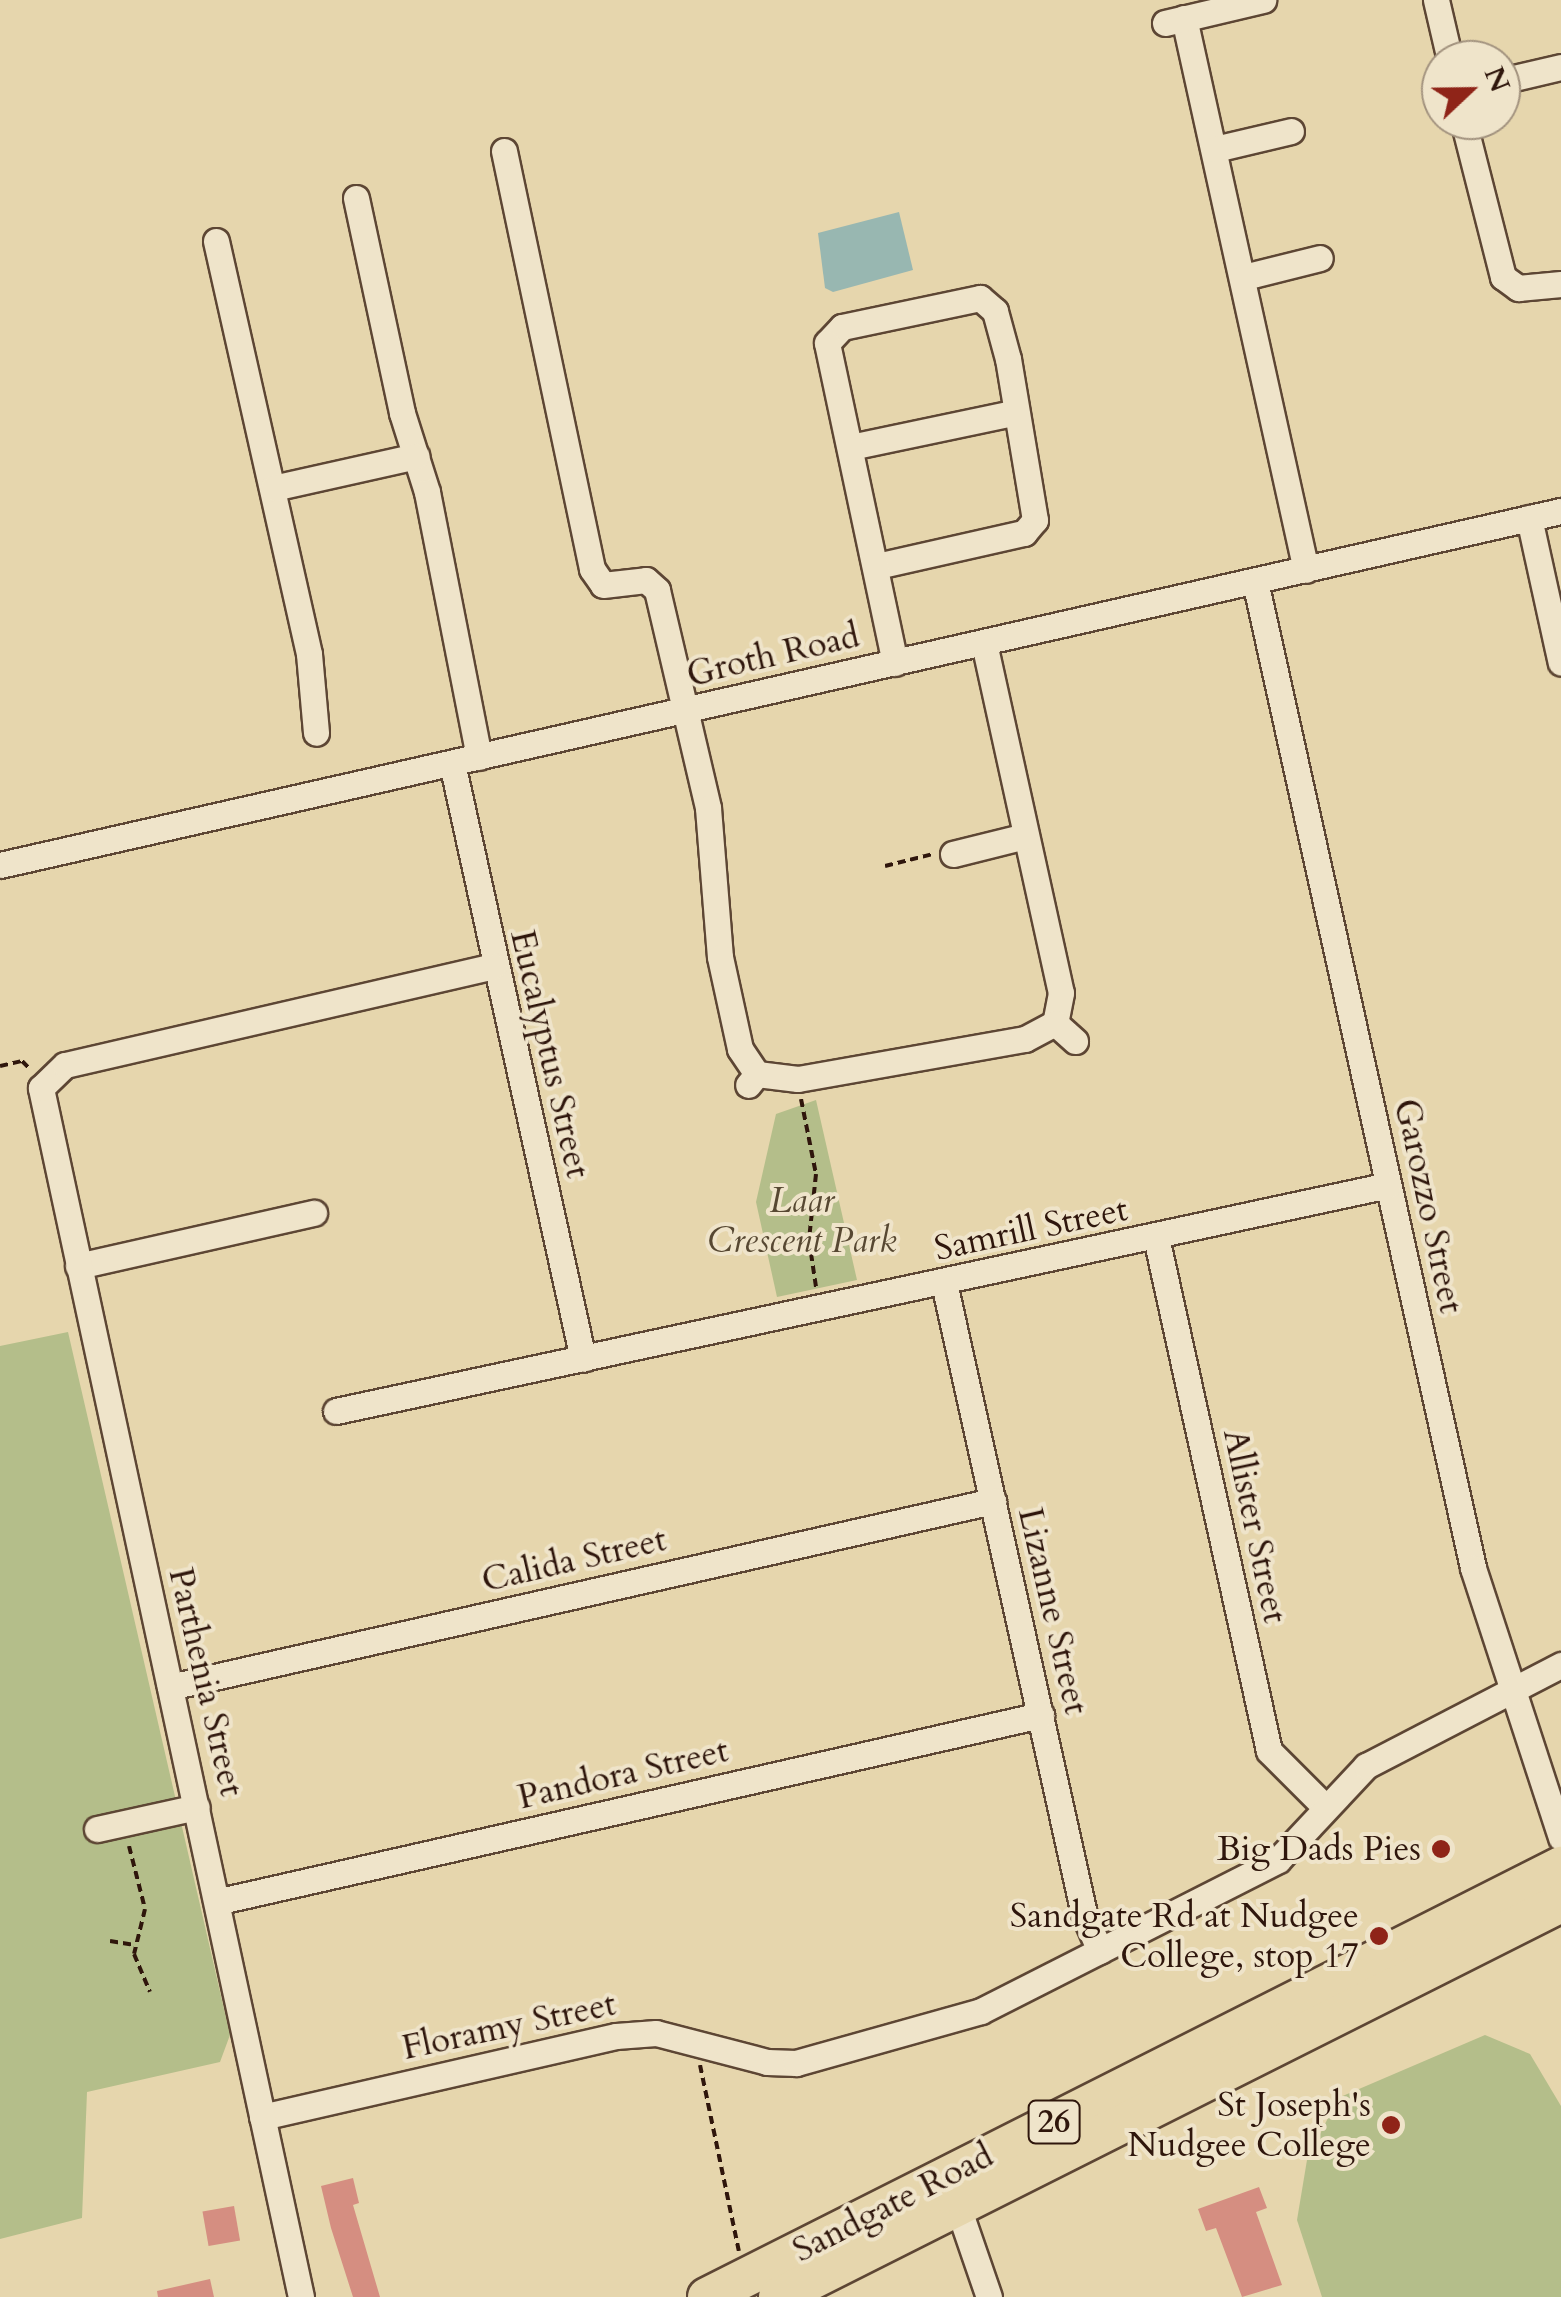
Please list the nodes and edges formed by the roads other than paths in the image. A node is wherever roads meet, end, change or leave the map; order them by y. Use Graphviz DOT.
graph roads {
  1 [pos="1264,0"];
  2 [pos="1436,0"];
  3 [pos="1445,40"];
  4 [pos="1561,67"];
  5 [pos="1521,76"];
  6 [pos="1291,131"];
  7 [pos="1467,140"];
  8 [pos="1215,149"];
  9 [pos="504,151"];
  10 [pos="356,198"];
  11 [pos="216,241"];
  12 [pos="1320,258"];
  13 [pos="1244,277"];
  14 [pos="1561,284"];
  15 [pos="1014,413"];
  16 [pos="851,447"];
  17 [pos="416,456"];
  18 [pos="273,488"];
  19 [pos="1561,511"];
  20 [pos="1529,518"];
  21 [pos="877,566"];
  22 [pos="1306,570"];
  23 [pos="1255,581"];
  24 [pos="984,643"];
  25 [pos="895,662"];
  26 [pos="1561,662"];
  27 [pos="684,711"];
  28 [pos="316,733"];
  29 [pos="479,757"];
  30 [pos="452,763"];
  31 [pos="1026,836"];
  32 [pos="953,854"];
  33 [pos="0,865"];
  34 [pos="494,966"];
  35 [pos="1054,1022"];
  36 [pos="1075,1041"];
  37 [pos="1388,1185"];
  38 [pos="314,1212"];
  39 [pos="1156,1238"];
  40 [pos="78,1266"];
  41 [pos="944,1284"];
  42 [pos="583,1359"];
  43 [pos="336,1412"];
  44 [pos="993,1501"];
  45 [pos="1561,1665"];
  46 [pos="170,1687"];
  47 [pos="1511,1692"];
  48 [pos="1041,1715"];
  49 [pos="1325,1807"];
  50 [pos="198,1808"];
  51 [pos="98,1829"];
  52 [pos="1561,1838"];
  53 [pos="1561,1866"];
  54 [pos="220,1901"];
  55 [pos="1561,1903"];
  56 [pos="1100,1951"];
  57 [pos="262,2117"];
  58 [pos="958,2207"];
  59 [pos="301,2297"];
  60 [pos="707,2297"];
  61 [pos="778,2297"];
  62 [pos="989,2297"];
  1 -- 8 [label="street"];
  2 -- 3 [label="street"];
  4 -- 5 [label="street"];
  6 -- 8 [label="street"];
  7 -- 14 [label="street"];
  8 -- 13 [label="street"];
  9 -- 27 [label="street"];
  10 -- 17 [label="street"];
  11 -- 18 [label="street"];
  12 -- 13 [label="street"];
  13 -- 22 [label="street"];
  15 -- 16 [label="street"];
  15 -- 16 [label="street"];
  15 -- 21 [label="street"];
  16 -- 21 [label="street"];
  17 -- 18 [label="street"];
  17 -- 29 [label="street"];
  18 -- 28 [label="street"];
  19 -- 20 [label="street, Groth Road"];
  20 -- 22 [label="street, Groth Road"];
  20 -- 26 [label="street"];
  21 -- 25 [label="street"];
  22 -- 23 [label="street, Groth Road"];
  23 -- 24 [label="street, Groth Road"];
  23 -- 37 [label="street, Garozzo Street"];
  24 -- 25 [label="street, Groth Road"];
  24 -- 31 [label="street"];
  25 -- 27 [label="street, Groth Road"];
  27 -- 29 [label="street, Groth Road"];
  27 -- 35 [label="street"];
  29 -- 30 [label="street, Groth Road"];
  30 -- 33 [label="street, Groth Road"];
  30 -- 34 [label="street, Eucalyptus Street"];
  31 -- 32 [label="street"];
  31 -- 35 [label="street"];
  34 -- 40 [label="street, Parthenia Street"];
  34 -- 42 [label="street, Eucalyptus Street"];
  35 -- 36 [label="street"];
  37 -- 39 [label="street, Samrill Street"];
  37 -- 47 [label="street, Garozzo Street"];
  38 -- 40 [label="street"];
  39 -- 41 [label="street, Samrill Street"];
  39 -- 49 [label="street, Allister Street"];
  40 -- 46 [label="street, Parthenia Street"];
  41 -- 42 [label="street, Samrill Street"];
  41 -- 44 [label="street, Lizanne Street"];
  42 -- 43 [label="street, Samrill Street"];
  44 -- 46 [label="street, Calida Street"];
  44 -- 48 [label="street, Lizanne Street"];
  45 -- 47 [label="street, Floramy Street"];
  46 -- 50 [label="street, Parthenia Street"];
  47 -- 49 [label="street, Floramy Street"];
  47 -- 52 [label="street, Garozzo Street"];
  48 -- 54 [label="street, Pandora Street"];
  48 -- 56 [label="street, Lizanne Street"];
  49 -- 56 [label="street, Floramy Street"];
  50 -- 51 [label="street"];
  50 -- 54 [label="street, Parthenia Street"];
  53 -- 60 [label="highway, Sandgate Road / 26"];
  54 -- 57 [label="street, Parthenia Street"];
  55 -- 58 [label="highway, Sandgate Road / 26"];
  56 -- 57 [label="street, Floramy Street"];
  57 -- 59 [label="street, Parthenia Street"];
  58 -- 61 [label="highway, Sandgate Road / 26"];
  58 -- 62 [label="street"];
}
